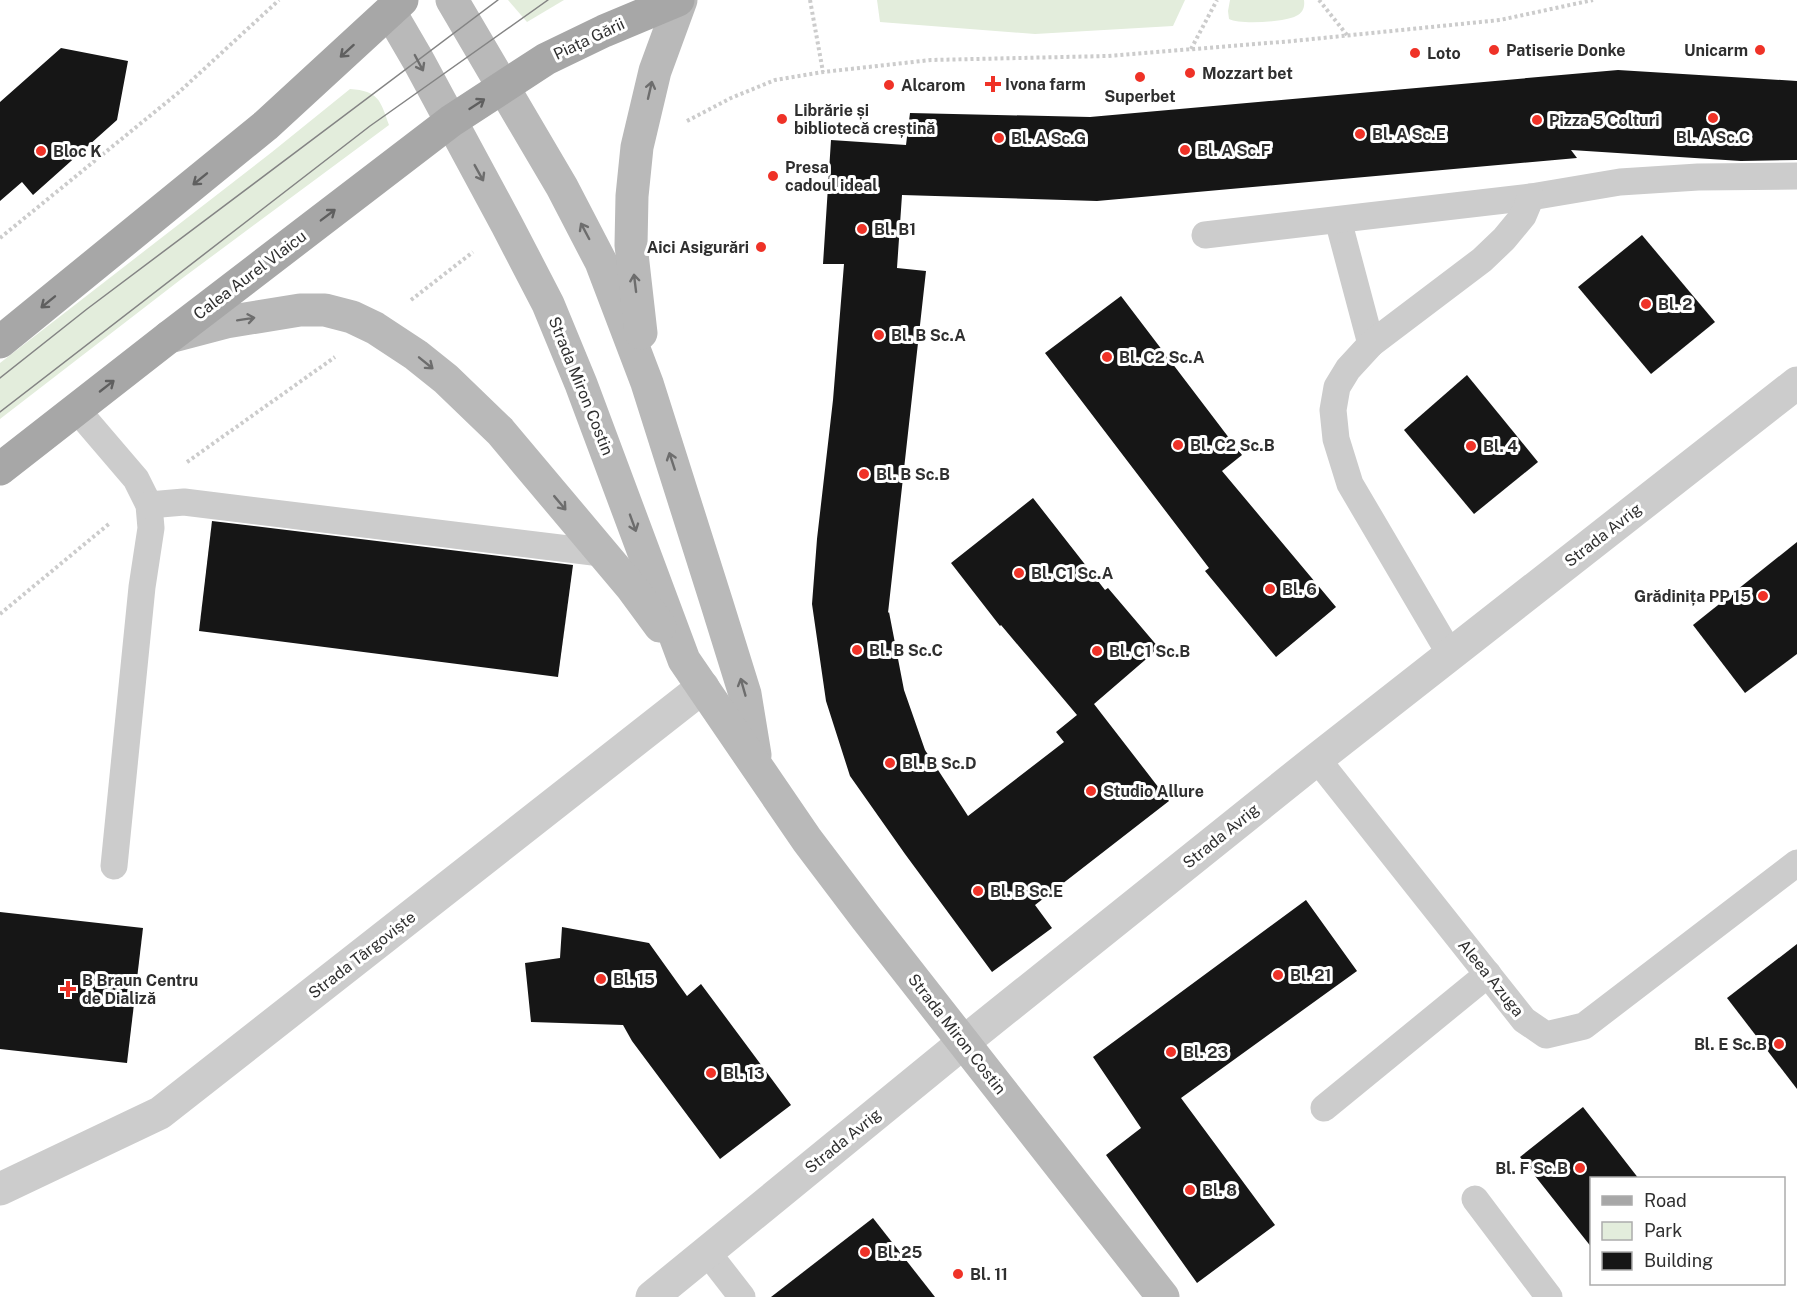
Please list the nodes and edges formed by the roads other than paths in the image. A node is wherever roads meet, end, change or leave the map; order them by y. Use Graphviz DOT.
graph roads {
  1 [pos="453,0"];
  2 [pos="679,0"];
  3 [pos="396,6"];
  4 [pos="504,87"];
  5 [pos="451,122"];
  6 [pos="1797,177"];
  7 [pos="1531,197"];
  8 [pos="1338,220"];
  9 [pos="1205,235"];
  10 [pos="4,332"];
  11 [pos="169,337"];
  12 [pos="1371,344"];
  13 [pos="647,382"];
  14 [pos="1797,383"];
  15 [pos="77,410"];
  16 [pos="0,469"];
  17 [pos="149,505"];
  18 [pos="602,553"];
  19 [pos="1450,654"];
  20 [pos="684,660"];
  21 [pos="703,687"];
  22 [pos="1317,759"];
  23 [pos="757,765"];
  24 [pos="1797,863"];
  25 [pos="114,866"];
  26 [pos="1488,974"];
  27 [pos="964,1042"];
  28 [pos="1324,1108"];
  29 [pos="0,1189"];
  30 [pos="1475,1199"];
  31 [pos="707,1252"];
  32 [pos="652,1297"];
  33 [pos="742,1297"];
  34 [pos="1163,1297"];
  35 [pos="1549,1297"];
  1 -- 4 [label="main road, Strada Miron Costin"];
  2 -- 4 [label="main road, Piața Gării"];
  13 -- 2 [label="main road, one-way"];
  3 -- 5 [label="main road, Strada Miron Costin, one-way"];
  3 -- 10 [label="main road, one-way"];
  5 -- 4 [label="main road, Calea Aurel Vlaicu, one-way"];
  13 -- 4 [label="main road, Strada Miron Costin, one-way"];
  11 -- 5 [label="main road, Calea Aurel Vlaicu, one-way"];
  5 -- 20 [label="main road, Strada Miron Costin, one-way"];
  6 -- 7 [label="lane"];
  7 -- 8 [label="lane"];
  7 -- 12 [label="lane"];
  8 -- 9 [label="lane"];
  8 -- 12 [label="lane"];
  15 -- 11 [label="main road, Calea Aurel Vlaicu, one-way"];
  11 -- 18 [label="main road, one-way"];
  12 -- 19 [label="lane"];
  23 -- 13 [label="main road, Strada Miron Costin, one-way"];
  14 -- 19 [label="street, Strada Avrig"];
  15 -- 16 [label="main road, Calea Aurel Vlaicu"];
  15 -- 17 [label="lane"];
  17 -- 18 [label="lane"];
  17 -- 25 [label="lane"];
  18 -- 20 [label="main road"];
  19 -- 22 [label="street, Strada Avrig"];
  20 -- 21 [label="main road, Strada Miron Costin"];
  21 -- 23 [label="main road, Strada Miron Costin"];
  21 -- 29 [label="street, Strada Târgoviște"];
  22 -- 26 [label="lane, Aleea Azuga"];
  22 -- 27 [label="street, Strada Avrig"];
  23 -- 27 [label="main road, Strada Miron Costin"];
  24 -- 26 [label="lane, Aleea Azuga"];
  26 -- 28 [label="lane"];
  27 -- 31 [label="street, Strada Avrig"];
  27 -- 34 [label="main road, Strada Miron Costin"];
  30 -- 35 [label="lane"];
  31 -- 32 [label="street, Strada Avrig"];
  31 -- 33 [label="lane"];
}
